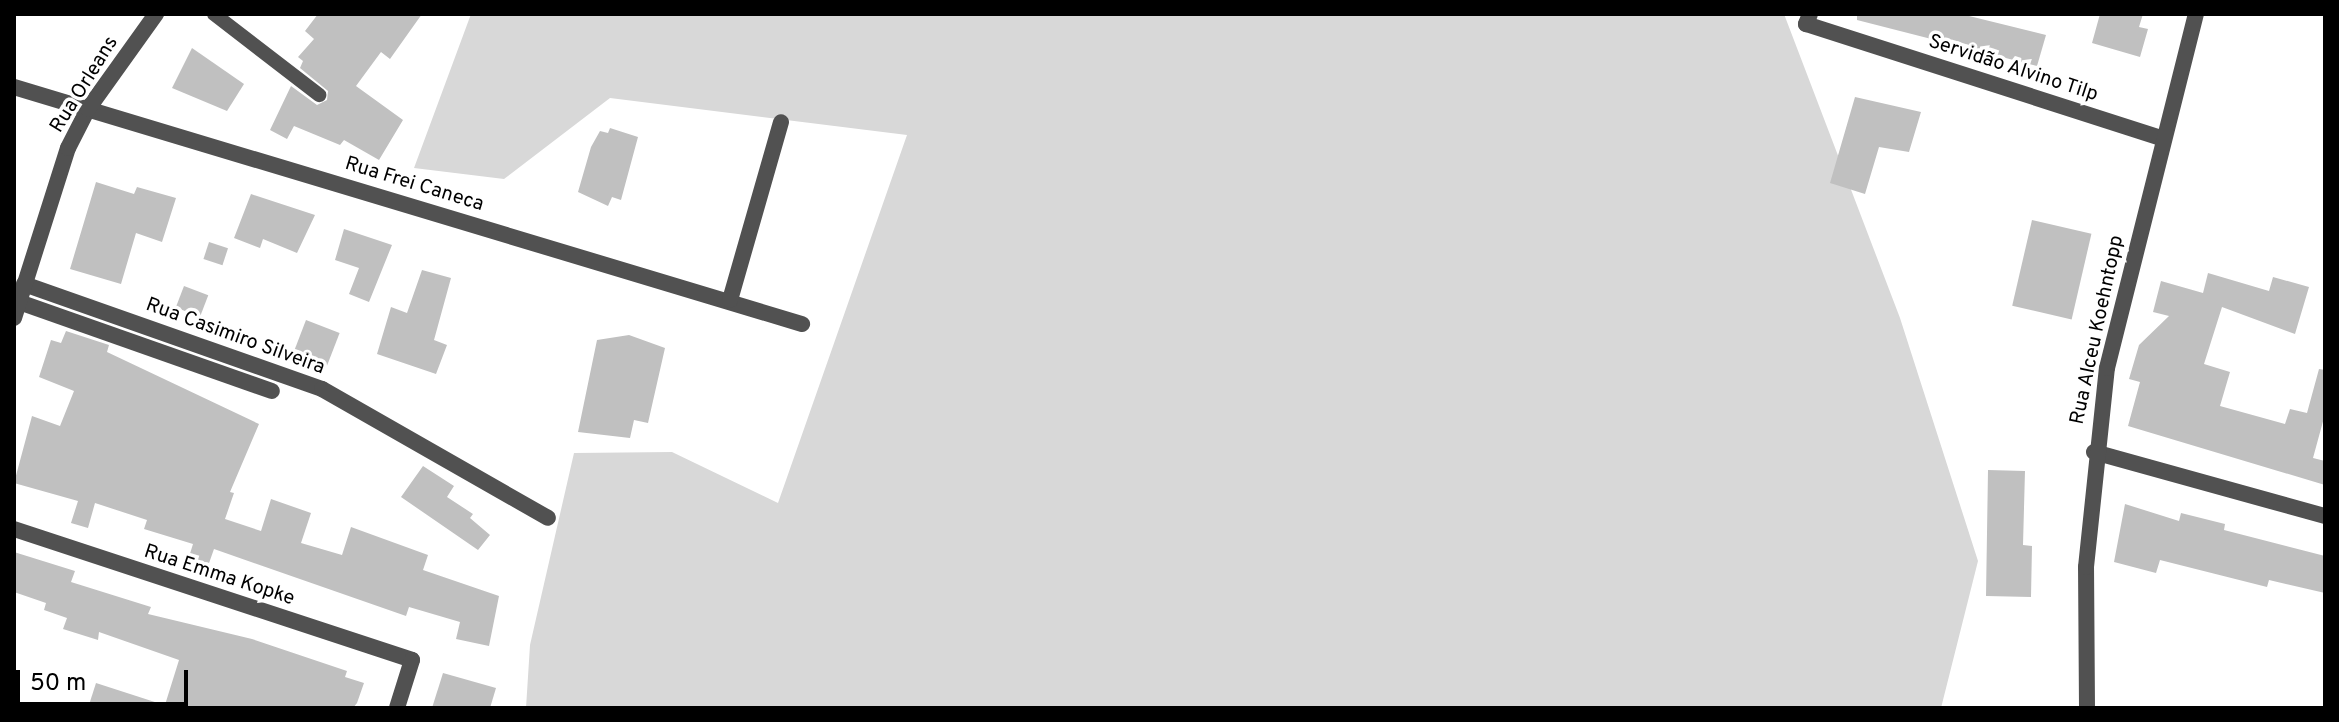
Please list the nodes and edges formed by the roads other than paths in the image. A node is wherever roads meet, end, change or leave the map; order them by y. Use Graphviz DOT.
graph roads {
  1 [pos="156,14"];
  2 [pos="214,14"];
  3 [pos="2196,14"];
  4 [pos="1808,19"];
  5 [pos="14,87"];
  6 [pos="319,95"];
  7 [pos="88,109"];
  8 [pos="781,122"];
  9 [pos="2162,138"];
  10 [pos="24,284"];
  11 [pos="730,300"];
  12 [pos="16,310"];
  13 [pos="802,324"];
  14 [pos="272,391"];
  15 [pos="2094,452"];
  16 [pos="2325,516"];
  17 [pos="548,518"];
  18 [pos="14,529"];
  19 [pos="397,708"];
  20 [pos="2087,708"];
  1 -- 7 [label="street, Rua Orleans"];
  2 -- 6 [label="lane"];
  3 -- 9 [label="street, Rua Alceu Koehntopp"];
  4 -- 9 [label="street, Servidão Alvino Tilp"];
  5 -- 7 [label="street, Rua Frei Caneca"];
  7 -- 10 [label="street, Rua Orleans"];
  7 -- 11 [label="street, Rua Frei Caneca"];
  8 -- 11 [label="street"];
  9 -- 15 [label="street, Rua Alceu Koehntopp"];
  10 -- 12 [label="street, Rua Orleans"];
  10 -- 17 [label="street, Rua Casimiro Silveira"];
  11 -- 13 [label="street, Rua Frei Caneca"];
  12 -- 14 [label="street"];
  15 -- 16 [label="street"];
  15 -- 20 [label="street, Rua Alceu Koehntopp"];
  18 -- 19 [label="street, Rua Emma Kopke"];
}
